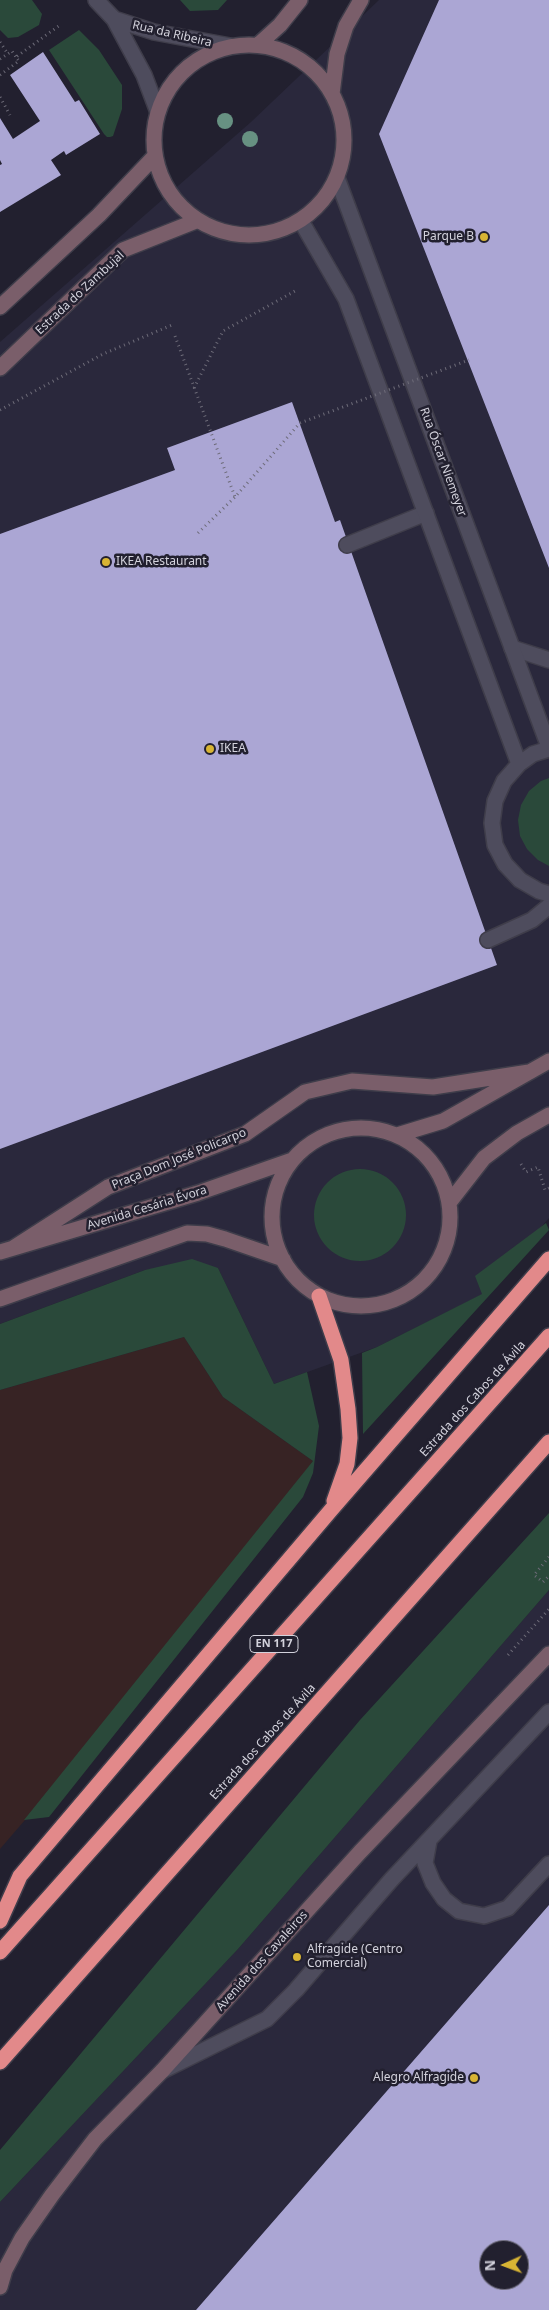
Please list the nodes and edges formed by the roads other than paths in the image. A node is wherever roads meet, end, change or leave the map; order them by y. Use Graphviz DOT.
graph roads {
  1 [pos="96,0"];
  2 [pos="300,0"];
  3 [pos="361,0"];
  4 [pos="114,19"];
  5 [pos="258,45"];
  6 [pos="230,46"];
  7 [pos="332,94"];
  8 [pos="158,112"];
  9 [pos="154,157"];
  10 [pos="337,178"];
  11 [pos="196,220"];
  12 [pos="301,221"];
  13 [pos="0,307"];
  14 [pos="0,368"];
  15 [pos="426,514"];
  16 [pos="347,545"];
  17 [pos="512,648"];
  18 [pos="549,660"];
  19 [pos="549,748"];
  20 [pos="519,764"];
  21 [pos="549,894"];
  22 [pos="549,906"];
  23 [pos="488,940"];
  24 [pos="549,1062"];
  25 [pos="529,1072"];
  26 [pos="549,1115"];
  27 [pos="397,1135"];
  28 [pos="292,1160"];
  29 [pos="449,1203"];
  30 [pos="6,1250"];
  31 [pos="282,1259"];
  32 [pos="549,1259"];
  33 [pos="320,1296"];
  34 [pos="0,1299"];
  35 [pos="549,1336"];
  36 [pos="549,1442"];
  37 [pos="331,1510"];
  38 [pos="549,1654"];
  39 [pos="549,1712"];
  40 [pos="429,1841"];
  41 [pos="549,1864"];
  42 [pos="0,1921"];
  43 [pos="0,1952"];
  44 [pos="0,2062"];
  45 [pos="162,2072"];
  46 [pos="0,2287"];
  1 -- 4 [label="street, Rua da Ribeira"];
  2 -- 5 [label="street"];
  3 -- 7 [label="street"];
  4 -- 6 [label="street, Rua da Ribeira"];
  4 -- 8 [label="street, Rua da Ribeira"];
  5 -- 6 [label="street"];
  5 -- 7 [label="street"];
  6 -- 8 [label="street"];
  7 -- 10 [label="street"];
  8 -- 9 [label="street"];
  9 -- 11 [label="street"];
  9 -- 13 [label="street"];
  10 -- 12 [label="street"];
  10 -- 17 [label="street, Rua Óscar Niemeyer"];
  11 -- 12 [label="street"];
  11 -- 14 [label="street, Estrada do Zambujal"];
  12 -- 15 [label="street"];
  15 -- 16 [label="street"];
  15 -- 20 [label="street"];
  17 -- 18 [label="street"];
  17 -- 19 [label="street, Rua Óscar Niemeyer"];
  19 -- 20 [label="street"];
  20 -- 21 [label="street"];
  22 -- 23 [label="street"];
  24 -- 25 [label="street"];
  25 -- 27 [label="street"];
  25 -- 30 [label="street, Praça Dom José Policarpo"];
  26 -- 29 [label="street"];
  27 -- 28 [label="street"];
  27 -- 29 [label="street"];
  28 -- 30 [label="street, Avenida Cesária Évora"];
  28 -- 31 [label="street"];
  29 -- 33 [label="street"];
  31 -- 33 [label="street"];
  31 -- 34 [label="street"];
  32 -- 37 [label="highway"];
  33 -- 37 [label="highway"];
  35 -- 43 [label="highway, Estrada dos Cabos de Ávila / EN 117"];
  36 -- 44 [label="highway, Estrada dos Cabos de Ávila"];
  37 -- 42 [label="highway"];
  38 -- 45 [label="street, Avenida dos Cavaleiros"];
  39 -- 40 [label="street"];
  40 -- 41 [label="street"];
  40 -- 45 [label="street"];
  45 -- 46 [label="street, Avenida dos Cavaleiros"];
}
